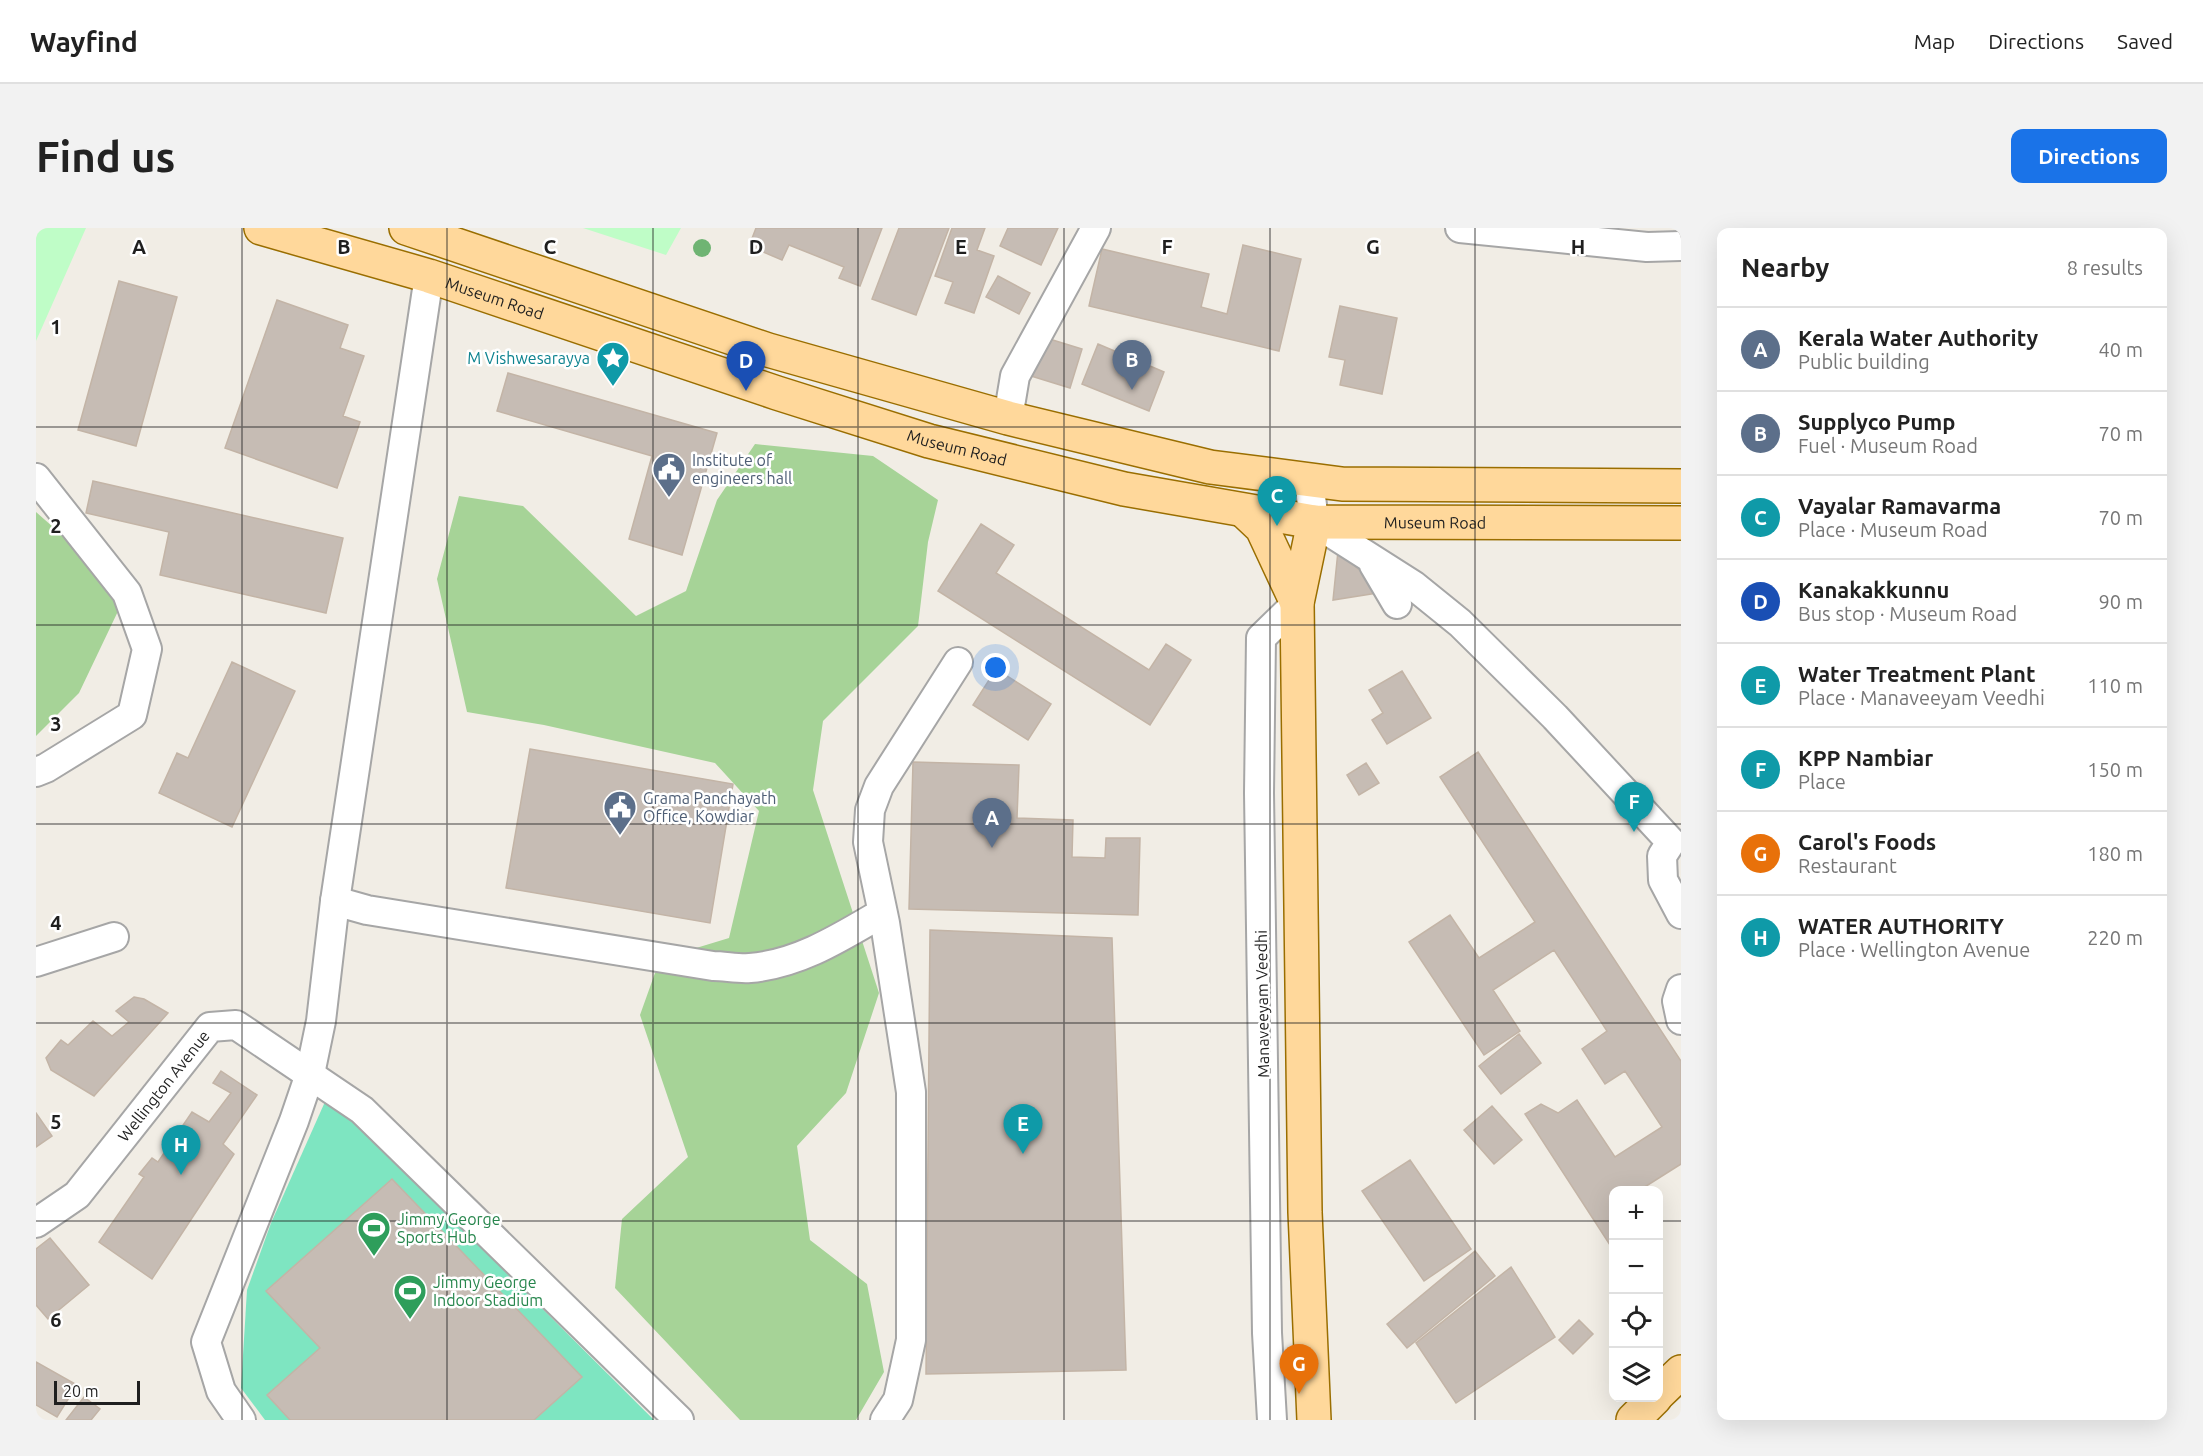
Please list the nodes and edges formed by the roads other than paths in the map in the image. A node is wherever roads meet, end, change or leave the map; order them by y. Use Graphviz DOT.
graph roads {
  1 [pos="261,228"];
  2 [pos="406,228"];
  3 [pos="1096,228"];
  4 [pos="1460,228"];
  5 [pos="1681,246"];
  6 [pos="429,276"];
  7 [pos="1008,418"];
  8 [pos="36,478"];
  9 [pos="1310,480"];
  10 [pos="1681,486"];
  11 [pos="1244,511"];
  12 [pos="1314,522"];
  13 [pos="1681,523"];
  14 [pos="1371,561"];
  15 [pos="1297,603"];
  16 [pos="1397,604"];
  17 [pos="958,662"];
  18 [pos="36,772"];
  19 [pos="1676,843"];
  20 [pos="335,901"];
  21 [pos="882,913"];
  22 [pos="1681,914"];
  23 [pos="114,937"];
  24 [pos="36,962"];
  25 [pos="1681,989"];
  26 [pos="1681,1020"];
  27 [pos="310,1074"];
  28 [pos="36,1222"];
  29 [pos="1681,1372"];
  30 [pos="1663,1390"];
  31 [pos="1651,1402"];
  32 [pos="241,1420"];
  33 [pos="680,1420"];
  34 [pos="885,1420"];
  35 [pos="1272,1420"];
  36 [pos="1314,1420"];
  37 [pos="1633,1420"];
  1 -- 6 [label="main road, Museum Road"];
  2 -- 7 [label="main road"];
  3 -- 7 [label="street"];
  4 -- 5 [label="street"];
  6 -- 11 [label="main road, Museum Road"];
  6 -- 20 [label="street"];
  7 -- 9 [label="main road"];
  8 -- 18 [label="street"];
  9 -- 10 [label="main road"];
  9 -- 12 [label="street"];
  11 -- 12 [label="main road, Museum Road"];
  11 -- 15 [label="main road"];
  12 -- 13 [label="main road, Museum Road"];
  12 -- 14 [label="street"];
  12 -- 15 [label="main road"];
  14 -- 16 [label="street"];
  14 -- 19 [label="street"];
  15 -- 35 [label="street, Manaveeyam Veedhi"];
  15 -- 36 [label="main road"];
  17 -- 21 [label="street"];
  19 -- 22 [label="street"];
  20 -- 21 [label="street"];
  20 -- 27 [label="street"];
  21 -- 34 [label="street"];
  23 -- 24 [label="street"];
  25 -- 26 [label="street"];
  27 -- 28 [label="street, Wellington Avenue"];
  27 -- 32 [label="street"];
  27 -- 33 [label="street, Wellington Avenue"];
  29 -- 30 [label="main road"];
  31 -- 37 [label="main road"];
}
